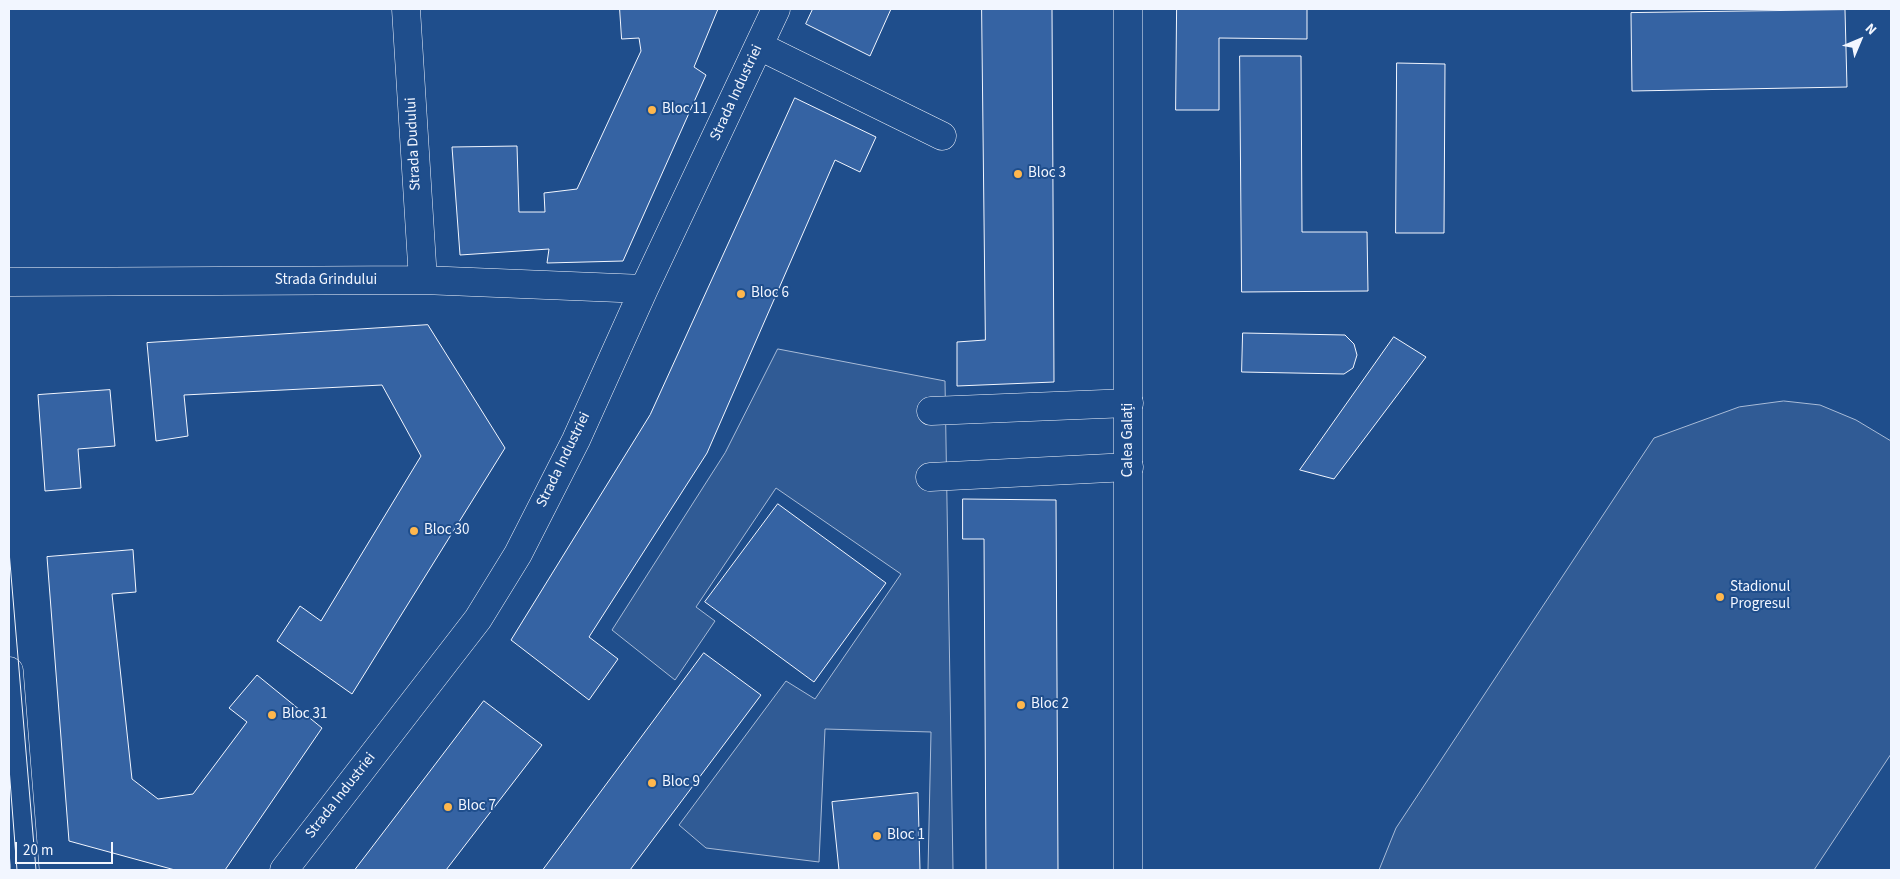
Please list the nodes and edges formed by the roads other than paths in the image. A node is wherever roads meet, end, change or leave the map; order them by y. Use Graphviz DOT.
graph roads {
  1 [pos="406,9"];
  2 [pos="776,9"];
  3 [pos="1128,9"];
  4 [pos="759,46"];
  5 [pos="942,136"];
  6 [pos="423,280"];
  7 [pos="9,282"];
  8 [pos="644,289"];
  9 [pos="1129,403"];
  10 [pos="931,412"];
  11 [pos="1129,467"];
  12 [pos="930,477"];
  13 [pos="9,671"];
  14 [pos="25,870"];
  15 [pos="284,870"];
  16 [pos="1128,870"];
  1 -- 6 [label="street, Strada Dudului"];
  2 -- 4 [label="street, Strada Industriei"];
  3 -- 9 [label="street, Calea Galați"];
  4 -- 5 [label="street"];
  4 -- 8 [label="street, Strada Industriei"];
  6 -- 7 [label="street, Strada Grindului"];
  6 -- 8 [label="street, Strada Grindului"];
  8 -- 15 [label="street, Strada Industriei"];
  9 -- 10 [label="street"];
  9 -- 11 [label="street, Calea Galați"];
  11 -- 12 [label="street"];
  11 -- 16 [label="street, Calea Galați"];
  13 -- 14 [label="street"];
}
